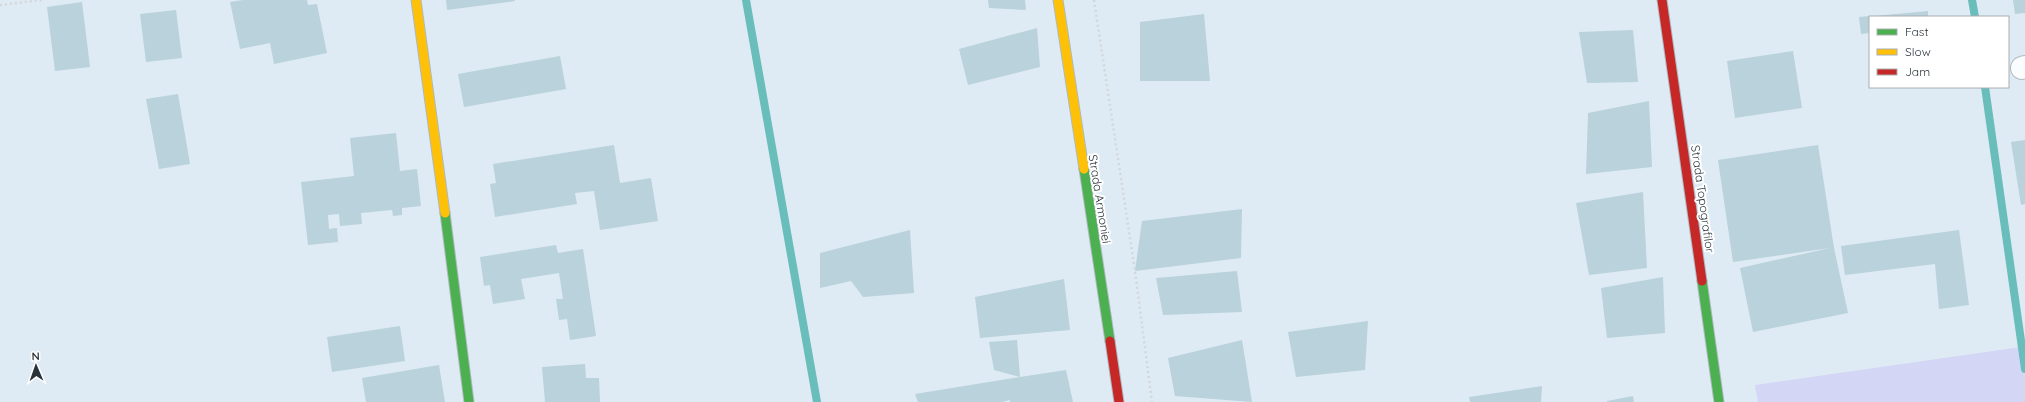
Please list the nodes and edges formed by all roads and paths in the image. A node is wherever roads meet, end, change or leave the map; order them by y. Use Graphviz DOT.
graph roads {
  1 [pos="42,0"];
  2 [pos="416,0"];
  3 [pos="1058,0"];
  4 [pos="1094,0"];
  5 [pos="1662,0"];
  6 [pos="0,5"];
  7 [pos="469,402"];
  8 [pos="1119,402"];
  9 [pos="1152,402"];
  10 [pos="1719,402"];
  1 -- 6 [label="path"];
  2 -- 7 [label="street"];
  3 -- 8 [label="street, Strada Armoniei"];
  4 -- 9 [label="path"];
  5 -- 10 [label="street, Strada Topografilor"];
}
